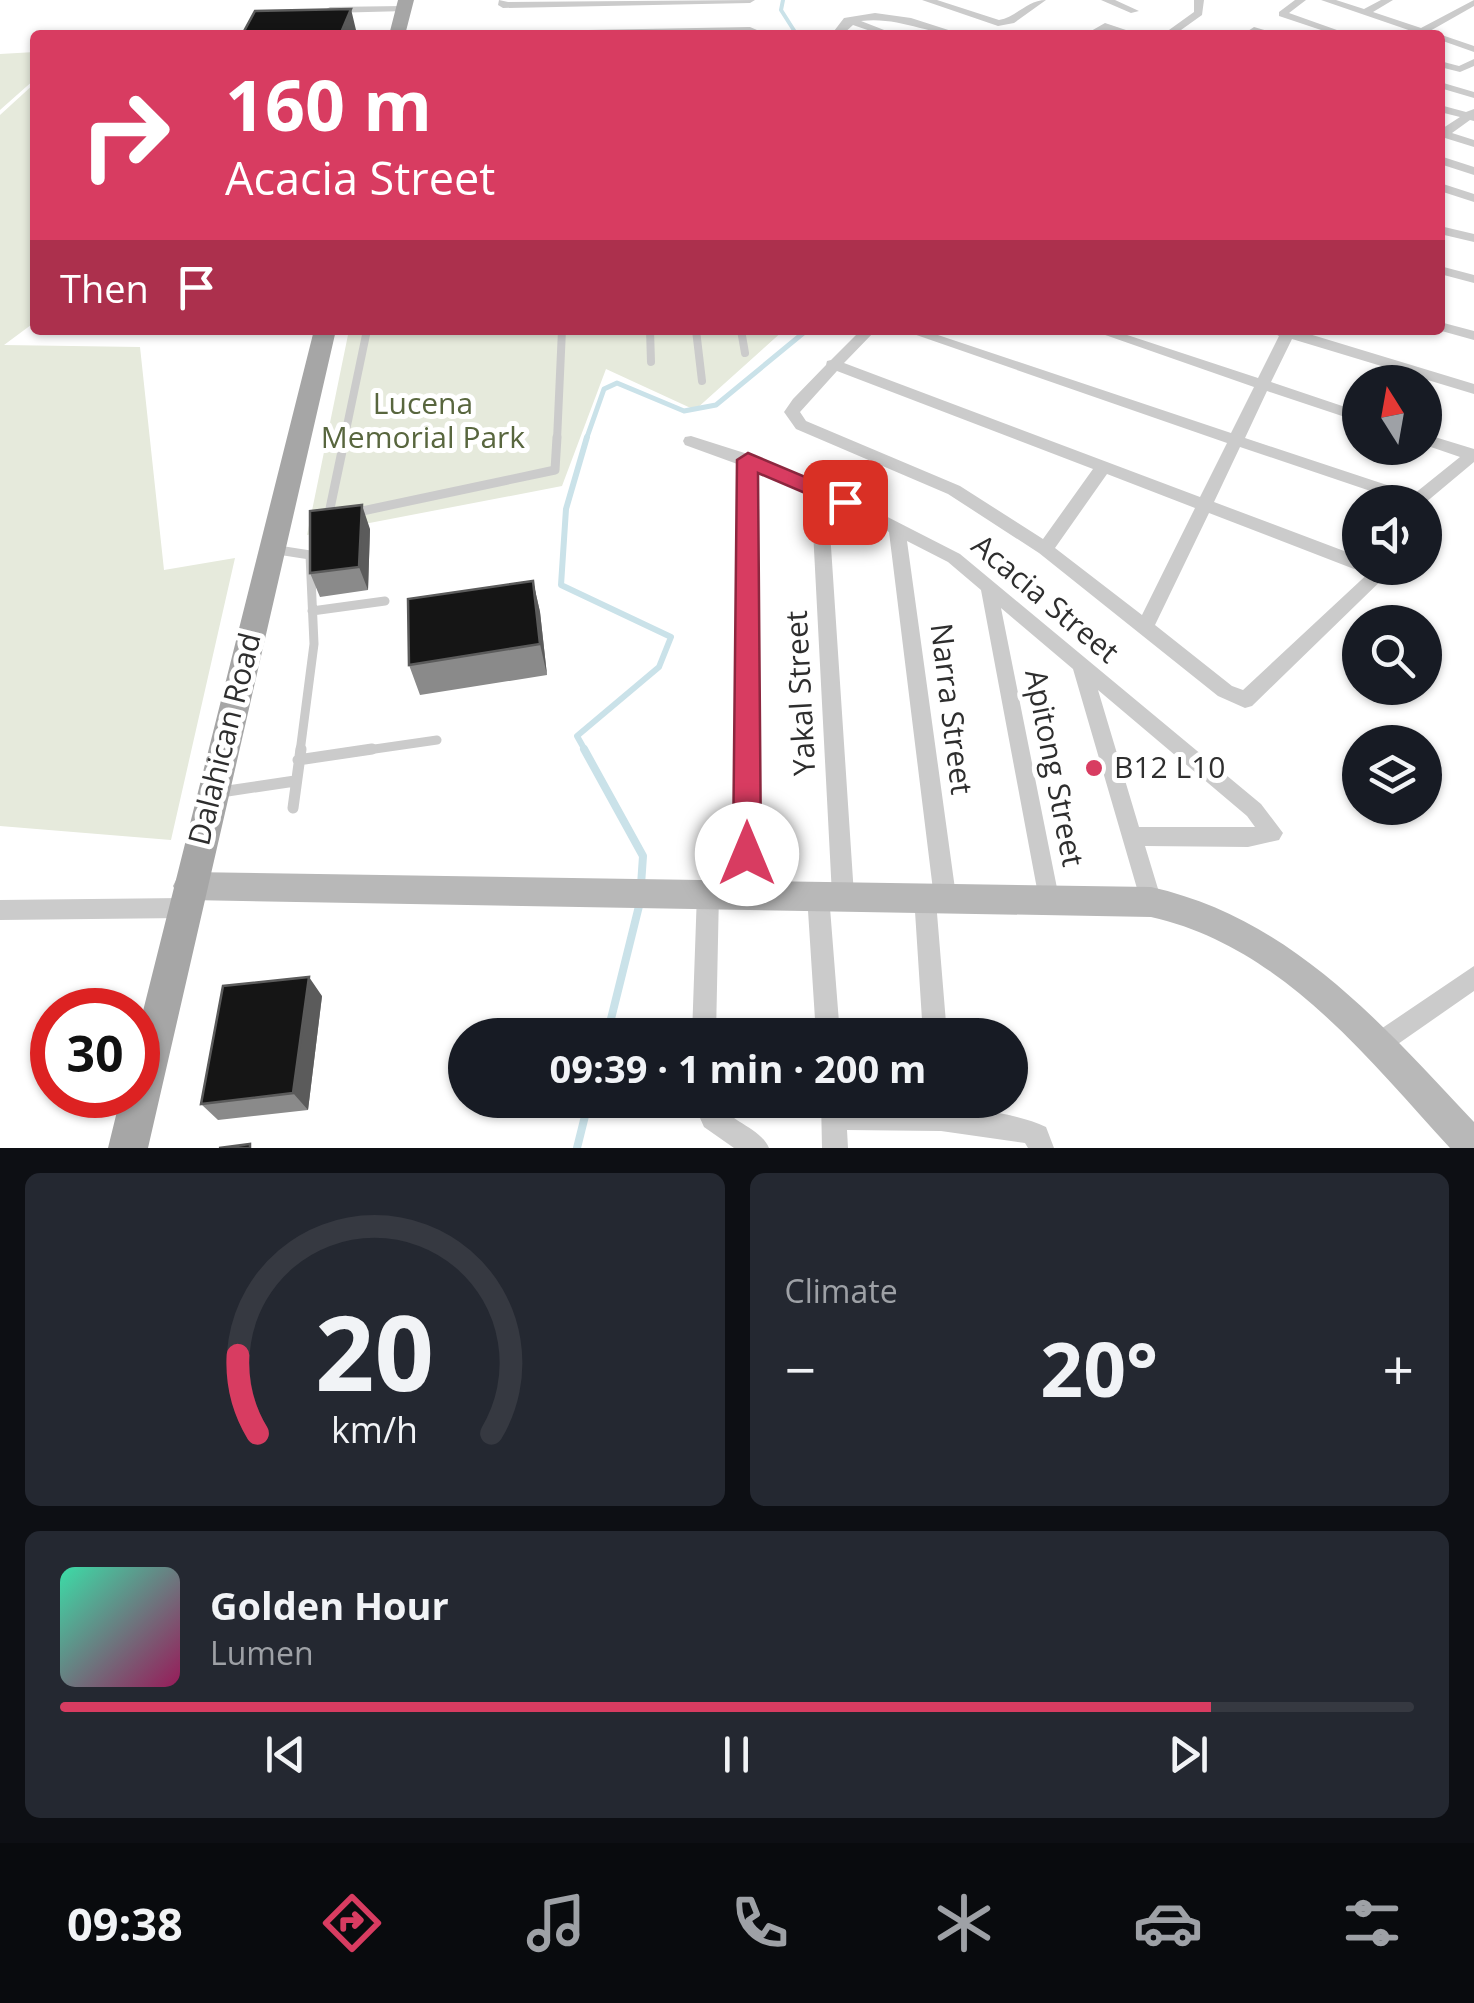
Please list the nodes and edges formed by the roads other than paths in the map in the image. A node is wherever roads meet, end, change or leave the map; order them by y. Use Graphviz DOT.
graph roads {
  1 [pos="504,0"];
  2 [pos="750,0"];
  3 [pos="927,0"];
  4 [pos="1106,0"];
  5 [pos="1199,0"];
  6 [pos="1301,0"];
  7 [pos="1326,0"];
  8 [pos="1388,0"];
  9 [pos="1030,2"];
  10 [pos="1474,2"];
  11 [pos="404,5"];
  12 [pos="325,10"];
  13 [pos="1134,10"];
  14 [pos="1364,13"];
  15 [pos="848,20"];
  16 [pos="398,30"];
  17 [pos="840,30"];
  18 [pos="877,30"];
  19 [pos="945,30"];
  20 [pos="1174,30"];
  21 [pos="1331,30"];
  22 [pos="1418,30"];
  23 [pos="1432,30"];
  24 [pos="1445,39"];
  25 [pos="1474,48"];
  26 [pos="1474,62"];
  27 [pos="1445,65"];
  28 [pos="1445,86"];
  29 [pos="1474,95"];
  30 [pos="1445,109"];
  31 [pos="1472,116"];
  32 [pos="1445,133"];
  33 [pos="1445,136"];
  34 [pos="1474,144"];
  35 [pos="1445,162"];
  36 [pos="1474,171"];
  37 [pos="1445,189"];
  38 [pos="1474,198"];
  39 [pos="1445,231"];
  40 [pos="1474,238"];
  41 [pos="1445,271"];
  42 [pos="1474,279"];
  43 [pos="1445,327"];
  44 [pos="323,335"];
  45 [pos="366,335"];
  46 [pos="562,335"];
  47 [pos="650,335"];
  48 [pos="697,335"];
  49 [pos="742,335"];
  50 [pos="864,335"];
  51 [pos="925,335"];
  52 [pos="1113,335"];
  53 [pos="1282,335"];
  54 [pos="1297,335"];
  55 [pos="1474,336"];
  56 [pos="745,352"];
  57 [pos="652,362"];
  58 [pos="832,364"];
  59 [pos="702,381"];
  60 [pos="1263,384"];
  61 [pos="1474,389"];
  62 [pos="1342,411"];
  63 [pos="691,441"];
  64 [pos="1235,442"];
  65 [pos="1442,445"];
  66 [pos="1473,455"];
  67 [pos="748,460"];
  68 [pos="1104,466"];
  69 [pos="1365,485"];
  70 [pos="1437,485"];
  71 [pos="819,489"];
  72 [pos="1204,504"];
  73 [pos="898,528"];
  74 [pos="1045,549"];
  75 [pos="270,550"];
  76 [pos="1342,557"];
  77 [pos="1362,585"];
  78 [pos="989,591"];
  79 [pos="385,601"];
  80 [pos="312,612"];
  81 [pos="1144,627"];
  82 [pos="1082,665"];
  83 [pos="438,740"];
  84 [pos="298,760"];
  85 [pos="295,781"];
  86 [pos="214,793"];
  87 [pos="292,808"];
  88 [pos="1131,836"];
  89 [pos="708,893"];
  90 [pos="747,894"];
  91 [pos="830,895"];
  92 [pos="935,896"];
  93 [pos="186,897"];
  94 [pos="1048,898"];
  95 [pos="1151,902"];
  96 [pos="0,910"];
  97 [pos="1469,988"];
  98 [pos="704,1018"];
  99 [pos="828,1018"];
  100 [pos="935,1018"];
  101 [pos="1378,1045"];
  102 [pos="713,1118"];
  103 [pos="834,1118"];
  104 [pos="972,1118"];
  105 [pos="740,1144"];
  106 [pos="128,1148"];
  107 [pos="836,1148"];
  108 [pos="1041,1148"];
  109 [pos="1474,1148"];
  1 -- 2 [label="street"];
  3 -- 9 [label="street"];
  4 -- 13 [label="street"];
  5 -- 20 [label="street"];
  6 -- 21 [label="street"];
  7 -- 14 [label="street"];
  8 -- 14 [label="street"];
  10 -- 23 [label="street"];
  11 -- 12 [label="street"];
  11 -- 16 [label="main road"];
  14 -- 22 [label="street"];
  15 -- 17 [label="street"];
  15 -- 18 [label="street"];
  15 -- 19 [label="street"];
  24 -- 25 [label="street"];
  26 -- 27 [label="street"];
  28 -- 29 [label="street"];
  30 -- 31 [label="street"];
  31 -- 32 [label="street"];
  33 -- 34 [label="street"];
  35 -- 36 [label="street"];
  37 -- 38 [label="street"];
  39 -- 40 [label="street"];
  41 -- 42 [label="street"];
  43 -- 55 [label="street"];
  44 -- 75 [label="main road, Dalahican Road"];
  45 -- 46 [label="lane"];
  47 -- 57 [label="lane"];
  48 -- 59 [label="lane"];
  49 -- 56 [label="lane"];
  50 -- 58 [label="street"];
  51 -- 64 [label="street"];
  52 -- 60 [label="street"];
  53 -- 60 [label="street"];
  54 -- 61 [label="street"];
  58 -- 68 [label="street"];
  58 -- 74 [label="street"];
  60 -- 62 [label="street"];
  60 -- 64 [label="street"];
  63 -- 67 [label="street, Acacia Street"];
  64 -- 69 [label="street"];
  64 -- 72 [label="street"];
  65 -- 66 [label="street"];
  66 -- 70 [label="street"];
  67 -- 71 [label="street, Acacia Street"];
  67 -- 90 [label="street"];
  68 -- 72 [label="street"];
  68 -- 74 [label="street"];
  71 -- 73 [label="street, Acacia Street"];
  71 -- 91 [label="street, Yakal Street"];
  72 -- 76 [label="street"];
  72 -- 81 [label="street"];
  73 -- 78 [label="street, Acacia Street"];
  73 -- 92 [label="street, Narra Street"];
  74 -- 81 [label="street"];
  75 -- 80 [label="lane"];
  75 -- 86 [label="main road, Dalahican Road"];
  77 -- 81 [label="street"];
  78 -- 82 [label="street, Acacia Street"];
  78 -- 94 [label="street, Apitong Street"];
  79 -- 80 [label="lane"];
  80 -- 84 [label="lane"];
  82 -- 88 [label="street"];
  82 -- 88 [label="street, Acacia Street"];
  83 -- 84 [label="lane"];
  84 -- 85 [label="lane"];
  85 -- 86 [label="lane"];
  85 -- 87 [label="lane"];
  86 -- 93 [label="main road, Dalahican Road"];
  88 -- 95 [label="street"];
  89 -- 90 [label="street"];
  89 -- 93 [label="street"];
  89 -- 98 [label="street"];
  90 -- 91 [label="street"];
  91 -- 92 [label="street"];
  91 -- 99 [label="street, Yakal Street"];
  92 -- 94 [label="street"];
  92 -- 100 [label="street, Narra Street"];
  93 -- 96 [label="street"];
  93 -- 106 [label="main road, Dalahican Road"];
  94 -- 95 [label="street"];
  95 -- 101 [label="street"];
  97 -- 101 [label="street"];
  101 -- 109 [label="street"];
  102 -- 105 [label="street"];
  103 -- 107 [label="street"];
  104 -- 108 [label="street"];
}
